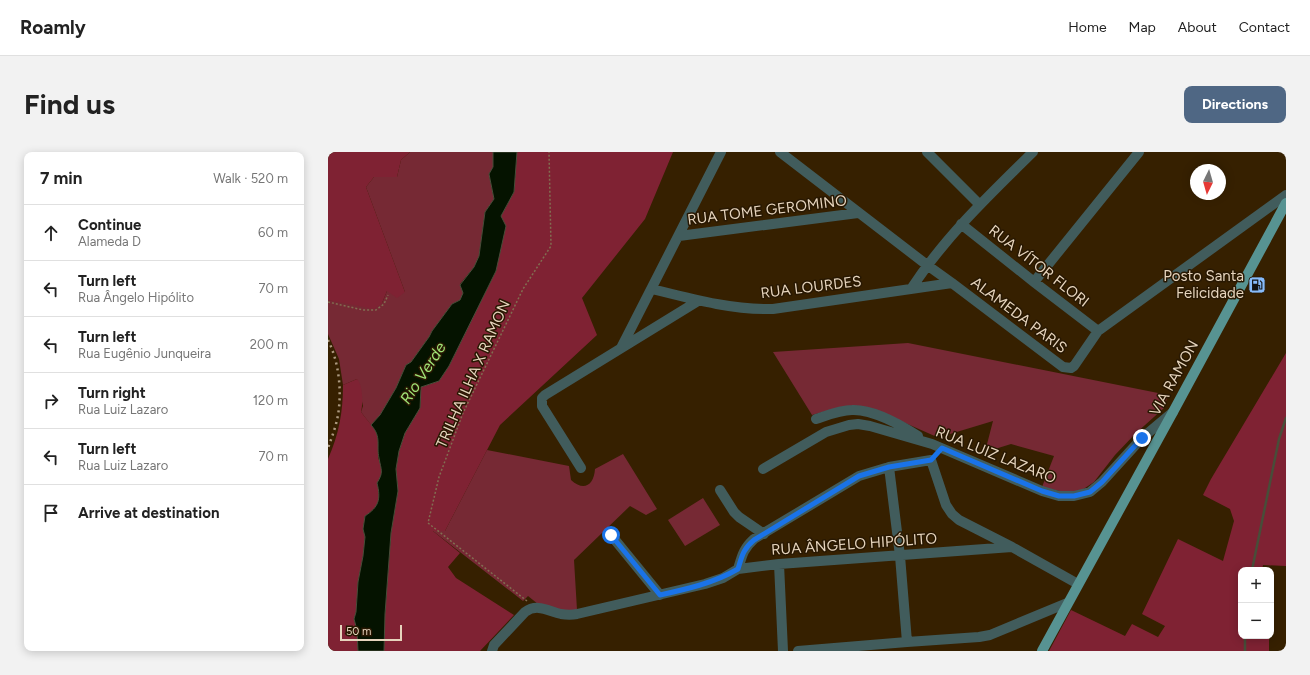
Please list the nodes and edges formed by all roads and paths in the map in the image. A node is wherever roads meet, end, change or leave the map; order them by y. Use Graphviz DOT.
graph roads {
  1 [pos="549,152"];
  2 [pos="721,152"];
  3 [pos="780,152"];
  4 [pos="927,152"];
  5 [pos="1033,152"];
  6 [pos="1139,152"];
  7 [pos="1286,194"];
  8 [pos="1286,203"];
  9 [pos="979,204"];
  10 [pos="858,213"];
  11 [pos="961,224"];
  12 [pos="679,236"];
  13 [pos="927,265"];
  14 [pos="1034,282"];
  15 [pos="952,283"];
  16 [pos="652,289"];
  17 [pos="911,289"];
  18 [pos="388,295"];
  19 [pos="698,301"];
  20 [pos="328,302"];
  21 [pos="1098,331"];
  22 [pos="621,348"];
  23 [pos="1174,412"];
  24 [pos="816,419"];
  25 [pos="932,444"];
  26 [pos="942,448"];
  27 [pos="931,460"];
  28 [pos="889,467"];
  29 [pos="581,468"];
  30 [pos="763,469"];
  31 [pos="720,490"];
  32 [pos="764,534"];
  33 [pos="611,535"];
  34 [pos="1012,547"];
  35 [pos="900,556"];
  36 [pos="779,564"];
  37 [pos="738,569"];
  38 [pos="1078,584"];
  39 [pos="660,595"];
  40 [pos="1067,603"];
  41 [pos="535,607"];
  42 [pos="907,642"];
  43 [pos="492,651"];
  44 [pos="783,651"];
  45 [pos="798,651"];
  46 [pos="1042,651"];
  1 -- 41 [label="path, TRILHA ILHA X RAMON"];
  2 -- 12 [label="street"];
  3 -- 10 [label="street"];
  4 -- 9 [label="street"];
  5 -- 9 [label="street"];
  6 -- 14 [label="street"];
  7 -- 21 [label="street"];
  8 -- 23 [label="main road, VIA RAMON"];
  9 -- 11 [label="street"];
  10 -- 12 [label="street, RUA TOME GEROMINO"];
  10 -- 13 [label="street"];
  11 -- 13 [label="street"];
  11 -- 14 [label="street, RUA VÍTOR FLORI"];
  12 -- 16 [label="street"];
  13 -- 15 [label="street"];
  13 -- 17 [label="street"];
  14 -- 21 [label="street, RUA VÍTOR FLORI"];
  15 -- 17 [label="street, RUA LOURDES"];
  15 -- 21 [label="street, ALAMEDA PARIS"];
  16 -- 19 [label="street, RUA LOURDES"];
  16 -- 22 [label="street"];
  17 -- 19 [label="street, RUA LOURDES"];
  18 -- 20 [label="path"];
  19 -- 22 [label="street"];
  22 -- 29 [label="street"];
  23 -- 26 [label="street, RUA LUIZ LAZARO"];
  23 -- 38 [label="main road, VIA RAMON"];
  24 -- 25 [label="street"];
  25 -- 26 [label="street, RUA LUIZ LAZARO"];
  25 -- 30 [label="street, RUA LUIZ LAZARO"];
  26 -- 27 [label="street"];
  27 -- 28 [label="street"];
  27 -- 34 [label="street"];
  28 -- 32 [label="street"];
  28 -- 35 [label="street"];
  31 -- 32 [label="street"];
  32 -- 37 [label="street"];
  33 -- 39 [label="street"];
  34 -- 35 [label="street, RUA ÂNGELO HIPÓLITO"];
  34 -- 38 [label="street"];
  35 -- 36 [label="street, RUA ÂNGELO HIPÓLITO"];
  35 -- 42 [label="street"];
  36 -- 37 [label="street, RUA ÂNGELO HIPÓLITO"];
  36 -- 44 [label="street"];
  37 -- 39 [label="street, RUA ÂNGELO HIPÓLITO"];
  38 -- 40 [label="main road, VIA RAMON"];
  39 -- 41 [label="street, RUA ÂNGELO HIPÓLITO"];
  40 -- 42 [label="street"];
  40 -- 46 [label="main road, VIA RAMON"];
  41 -- 43 [label="street"];
  42 -- 45 [label="street"];
}
